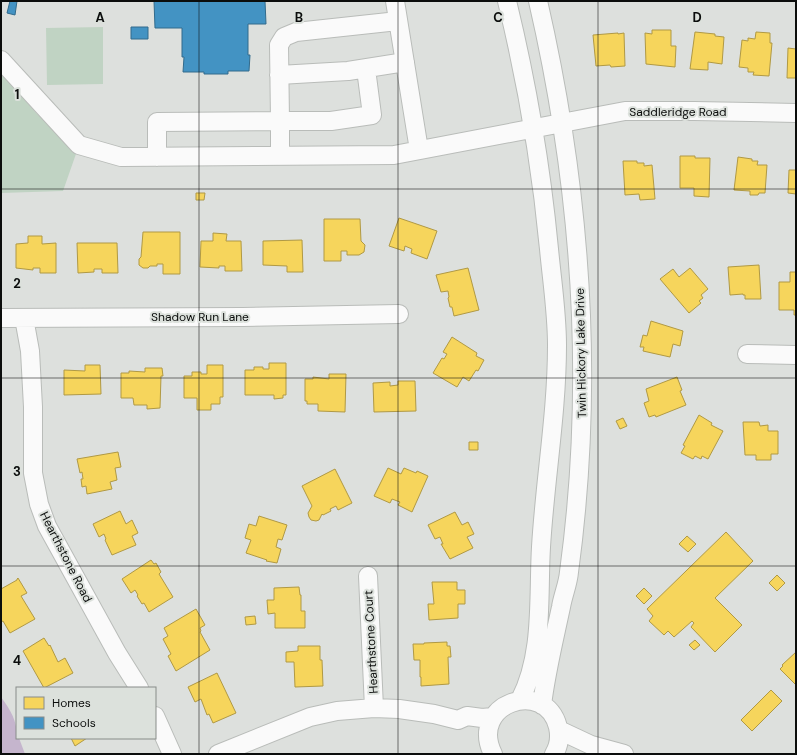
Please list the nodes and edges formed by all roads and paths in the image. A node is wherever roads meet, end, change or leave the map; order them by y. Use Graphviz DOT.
graph roads {
  1 [pos="395,1"];
  2 [pos="507,1"];
  3 [pos="538,1"];
  4 [pos="398,21"];
  5 [pos="1,60"];
  6 [pos="405,62"];
  7 [pos="366,69"];
  8 [pos="279,76"];
  9 [pos="796,113"];
  10 [pos="280,121"];
  11 [pos="562,123"];
  12 [pos="534,128"];
  13 [pos="419,150"];
  14 [pos="280,156"];
  15 [pos="157,157"];
  16 [pos="399,314"];
  17 [pos="1,318"];
  18 [pos="24,318"];
  19 [pos="747,354"];
  20 [pos="796,355"];
  21 [pos="368,576"];
  22 [pos="138,687"];
  23 [pos="520,700"];
  24 [pos="542,705"];
  25 [pos="374,708"];
  26 [pos="493,717"];
  27 [pos="156,718"];
  28 [pos="458,720"];
  29 [pos="559,730"];
  30 [pos="488,736"];
  31 [pos="172,754"];
  32 [pos="218,754"];
  33 [pos="493,754"];
  34 [pos="554,754"];
  35 [pos="624,754"];
  1 -- 4 [label="street"];
  2 -- 12 [label="street, Twin Hickory Lake Drive"];
  3 -- 11 [label="street, Twin Hickory Lake Drive"];
  4 -- 6 [label="street"];
  4 -- 8 [label="street"];
  5 -- 15 [label="street, Saddleridge Road"];
  6 -- 7 [label="street"];
  6 -- 13 [label="street"];
  7 -- 8 [label="street"];
  7 -- 10 [label="street"];
  8 -- 10 [label="street"];
  9 -- 11 [label="street, Saddleridge Road"];
  10 -- 14 [label="street"];
  10 -- 15 [label="street"];
  11 -- 12 [label="street, Saddleridge Road"];
  11 -- 24 [label="street, Twin Hickory Lake Drive"];
  12 -- 13 [label="street, Saddleridge Road"];
  12 -- 23 [label="street, Twin Hickory Lake Drive"];
  13 -- 14 [label="street, Saddleridge Road"];
  14 -- 15 [label="street, Saddleridge Road"];
  16 -- 18 [label="street, Shadow Run Lane"];
  17 -- 18 [label="street, Shadow Run Lane"];
  18 -- 22 [label="street, Hearthstone Road"];
  19 -- 20 [label="street"];
  21 -- 25 [label="street, Hearthstone Court"];
  23 -- 24 [label="street"];
  23 -- 26 [label="street"];
  24 -- 29 [label="street"];
  25 -- 28 [label="street"];
  25 -- 32 [label="street"];
  26 -- 28 [label="street"];
  26 -- 30 [label="street"];
  27 -- 31 [label="street"];
  28 -- 30 [label="street"];
  29 -- 34 [label="street"];
  29 -- 35 [label="street"];
  30 -- 33 [label="street"];
}
